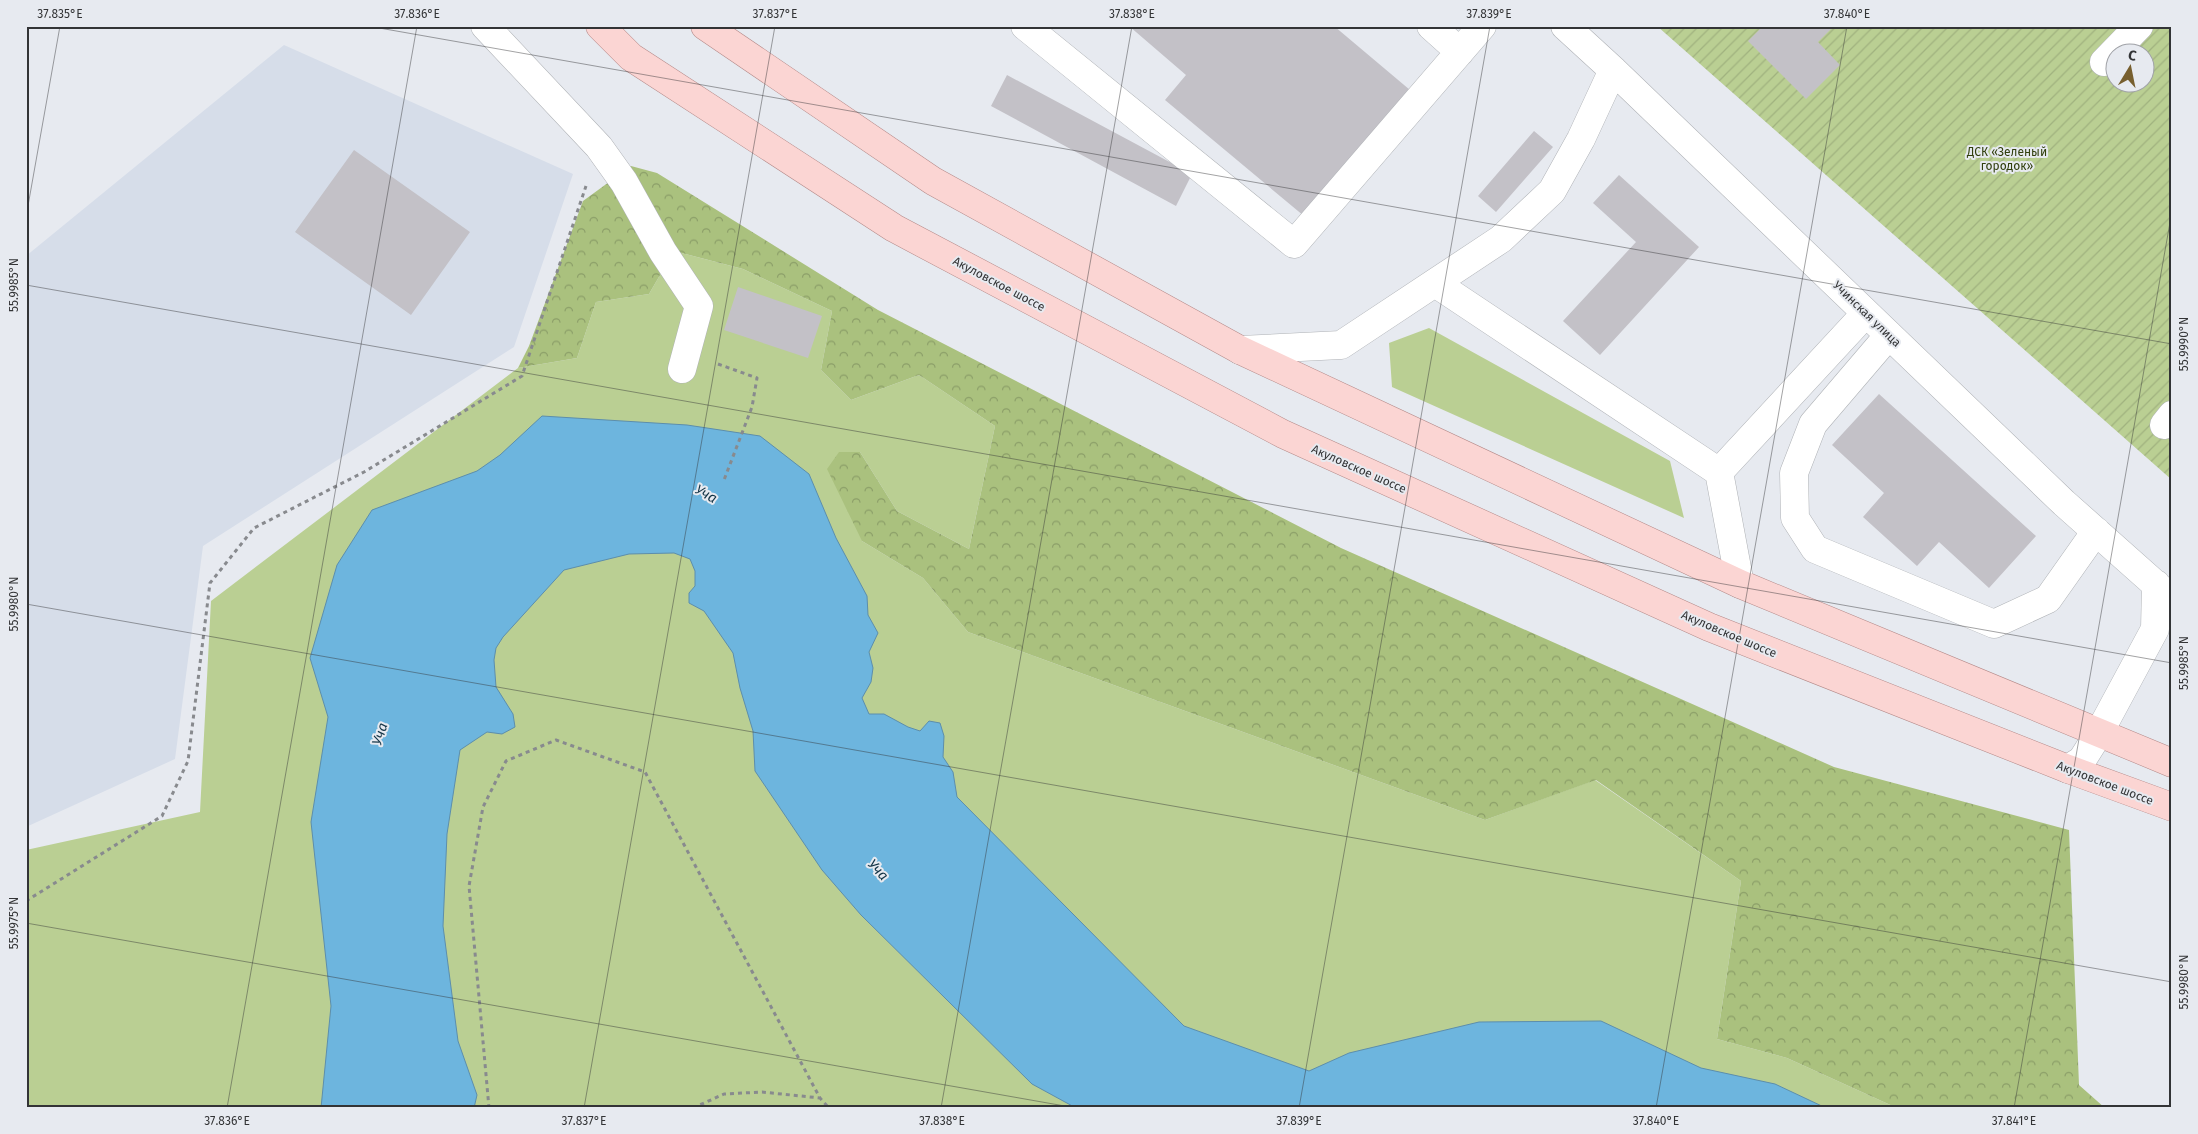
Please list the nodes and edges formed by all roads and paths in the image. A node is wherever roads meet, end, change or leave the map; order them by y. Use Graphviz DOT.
graph roads {
  1 [pos="485,26"];
  2 [pos="600,26"];
  3 [pos="705,26"];
  4 [pos="1024,26"];
  5 [pos="1431,26"];
  6 [pos="1482,26"];
  7 [pos="1565,26"];
  8 [pos="2139,26"];
  9 [pos="1460,52"];
  10 [pos="2104,62"];
  11 [pos="1613,70"];
  12 [pos="599,147"];
  13 [pos="1435,283"];
  14 [pos="1866,313"];
  15 [pos="1889,335"];
  16 [pos="1240,350"];
  17 [pos="685,360"];
  18 [pos="1719,472"];
  19 [pos="724,480"];
  20 [pos="2096,531"];
  21 [pos="1740,584"];
  22 [pos="2164,592"];
  23 [pos="2099,733"];
  24 [pos="2172,763"];
  25 [pos="2068,769"];
  26 [pos="2172,807"];
  27 [pos="26,901"];
  28 [pos="820,1098"];
  29 [pos="489,1108"];
  30 [pos="693,1108"];
  31 [pos="829,1108"];
  1 -- 12 [label="street"];
  2 -- 25 [label="main road, Акуловское шоссе"];
  3 -- 16 [label="main road"];
  4 -- 9 [label="street"];
  5 -- 9 [label="street"];
  6 -- 9 [label="street"];
  7 -- 11 [label="street, Учинская улица"];
  8 -- 10 [label="street"];
  11 -- 13 [label="street"];
  11 -- 14 [label="street, Учинская улица"];
  12 -- 17 [label="street"];
  12 -- 27 [label="path"];
  13 -- 16 [label="street"];
  13 -- 18 [label="street"];
  14 -- 15 [label="street, Учинская улица"];
  14 -- 18 [label="street"];
  15 -- 20 [label="street, Учинская улица"];
  15 -- 20 [label="street"];
  16 -- 21 [label="main road"];
  17 -- 19 [label="path"];
  18 -- 21 [label="street"];
  20 -- 22 [label="street, Учинская улица"];
  21 -- 23 [label="main road"];
  22 -- 23 [label="street"];
  23 -- 24 [label="main road"];
  23 -- 25 [label="street"];
  25 -- 26 [label="main road, Акуловское шоссе"];
  28 -- 29 [label="path"];
  28 -- 30 [label="path"];
  28 -- 31 [label="path"];
}
